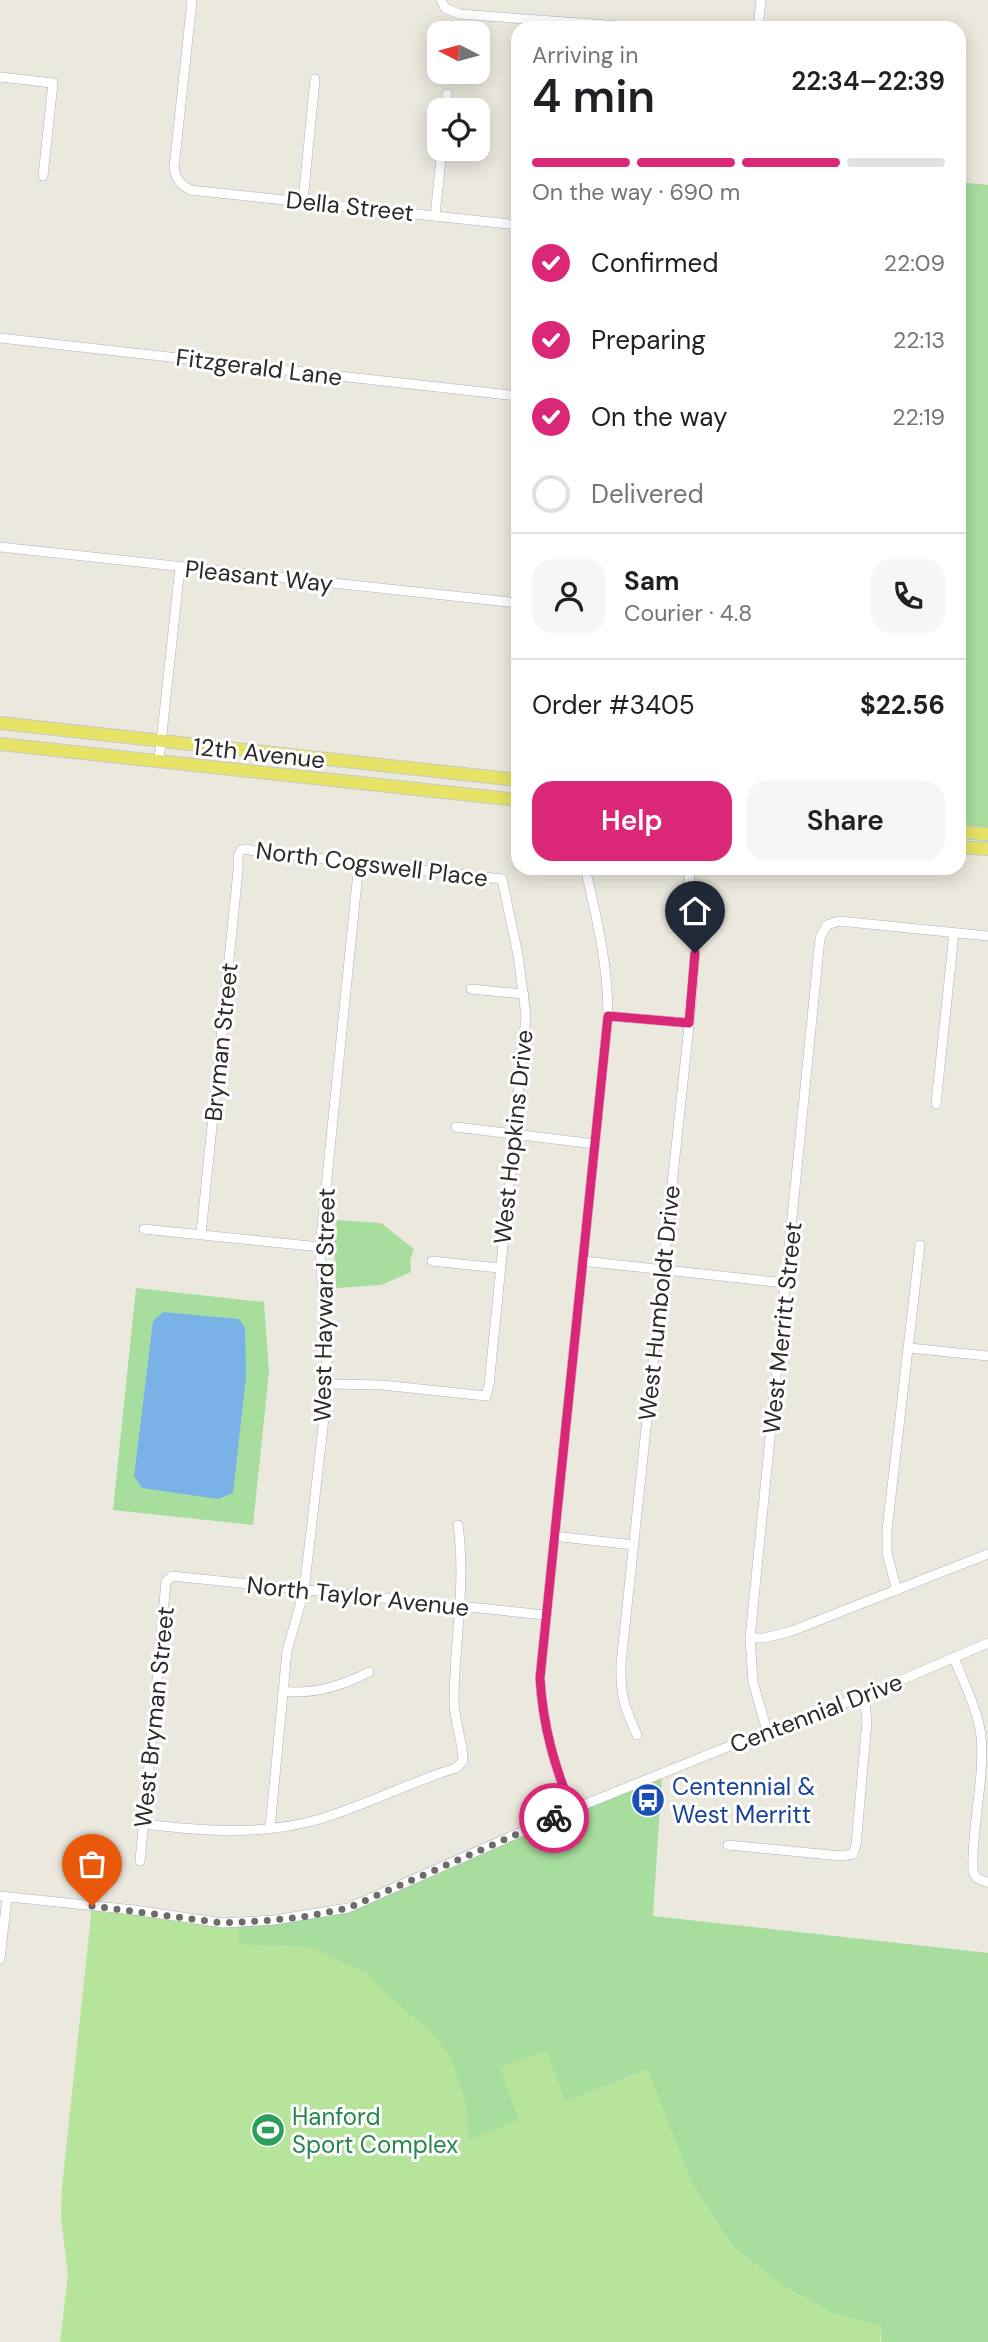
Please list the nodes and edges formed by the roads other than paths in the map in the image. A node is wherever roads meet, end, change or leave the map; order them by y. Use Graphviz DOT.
graph roads {
  1 [pos="192,0"];
  2 [pos="761,0"];
  3 [pos="443,4"];
  4 [pos="553,21"];
  5 [pos="759,21"];
  6 [pos="0,77"];
  7 [pos="315,79"];
  8 [pos="447,93"];
  9 [pos="447,98"];
  10 [pos="441,161"];
  11 [pos="43,176"];
  12 [pos="303,201"];
  13 [pos="435,216"];
  14 [pos="511,224"];
  15 [pos="0,338"];
  16 [pos="511,395"];
  17 [pos="0,547"];
  18 [pos="180,567"];
  19 [pos="511,602"];
  20 [pos="0,723"];
  21 [pos="161,743"];
  22 [pos="0,744"];
  23 [pos="159,761"];
  24 [pos="511,779"];
  25 [pos="511,799"];
  26 [pos="966,832"];
  27 [pos="988,834"];
  28 [pos="966,847"];
  29 [pos="988,849"];
  30 [pos="241,850"];
  31 [pos="359,862"];
  32 [pos="587,875"];
  33 [pos="690,875"];
  34 [pos="502,879"];
  35 [pos="954,933"];
  36 [pos="988,936"];
  37 [pos="471,989"];
  38 [pos="524,994"];
  39 [pos="608,1016"];
  40 [pos="689,1023"];
  41 [pos="936,1104"];
  42 [pos="456,1127"];
  43 [pos="513,1134"];
  44 [pos="595,1144"];
  45 [pos="144,1229"];
  46 [pos="201,1234"];
  47 [pos="920,1245"];
  48 [pos="320,1247"];
  49 [pos="432,1261"];
  50 [pos="582,1261"];
  51 [pos="499,1268"];
  52 [pos="663,1270"];
  53 [pos="786,1283"];
  54 [pos="909,1348"];
  55 [pos="988,1356"];
  56 [pos="328,1384"];
  57 [pos="458,1525"];
  58 [pos="554,1536"];
  59 [pos="634,1545"];
  60 [pos="988,1554"];
  61 [pos="172,1576"];
  62 [pos="304,1591"];
  63 [pos="897,1591"];
  64 [pos="460,1607"];
  65 [pos="545,1615"];
  66 [pos="750,1638"];
  67 [pos="988,1643"];
  68 [pos="954,1658"];
  69 [pos="369,1672"];
  70 [pos="283,1691"];
  71 [pos="864,1696"];
  72 [pos="767,1731"];
  73 [pos="984,1731"];
  74 [pos="637,1735"];
  75 [pos="572,1810"];
  76 [pos="143,1824"];
  77 [pos="270,1828"];
  78 [pos="728,1845"];
  79 [pos="139,1861"];
  80 [pos="988,1884"];
  81 [pos="3,1896"];
  82 [pos="0,1959"];
  1 -- 12 [label="street, Della Street"];
  2 -- 5 [label="street"];
  3 -- 4 [label="street"];
  6 -- 11 [label="street"];
  7 -- 12 [label="street"];
  8 -- 9 [label="street"];
  10 -- 13 [label="street"];
  12 -- 13 [label="street, Della Street"];
  13 -- 14 [label="street, Della Street"];
  15 -- 16 [label="street, Fitzgerald Lane"];
  17 -- 18 [label="street, Pleasant Way"];
  18 -- 19 [label="street, Pleasant Way"];
  18 -- 21 [label="street"];
  20 -- 21 [label="main road, 12th Avenue"];
  21 -- 23 [label="street"];
  21 -- 24 [label="main road, 12th Avenue"];
  22 -- 23 [label="main road, 12th Avenue"];
  23 -- 25 [label="main road, 12th Avenue"];
  26 -- 27 [label="main road"];
  28 -- 29 [label="main road"];
  30 -- 31 [label="street, North Cogswell Place"];
  30 -- 46 [label="street, Bryman Street"];
  31 -- 34 [label="street, North Cogswell Place"];
  31 -- 48 [label="street, West Hayward Street"];
  32 -- 39 [label="street"];
  33 -- 40 [label="street, West Humboldt Drive"];
  34 -- 38 [label="street, West Hopkins Drive"];
  35 -- 36 [label="street"];
  35 -- 41 [label="street"];
  35 -- 53 [label="street, West Merritt Street"];
  37 -- 38 [label="street"];
  38 -- 43 [label="street, West Hopkins Drive"];
  39 -- 40 [label="street"];
  39 -- 44 [label="street"];
  40 -- 52 [label="street, West Humboldt Drive"];
  42 -- 43 [label="street"];
  43 -- 44 [label="street"];
  43 -- 51 [label="street, West Hopkins Drive"];
  44 -- 50 [label="street"];
  45 -- 46 [label="street"];
  46 -- 48 [label="street"];
  47 -- 54 [label="street"];
  48 -- 56 [label="street, West Hayward Street"];
  49 -- 51 [label="street"];
  50 -- 52 [label="street"];
  50 -- 58 [label="street"];
  51 -- 56 [label="street, West Hopkins Drive"];
  52 -- 53 [label="street"];
  52 -- 59 [label="street, West Humboldt Drive"];
  53 -- 66 [label="street, West Merritt Street"];
  54 -- 55 [label="street"];
  54 -- 63 [label="street"];
  56 -- 62 [label="street, West Hayward Street"];
  57 -- 64 [label="street"];
  58 -- 59 [label="street"];
  58 -- 65 [label="street"];
  59 -- 74 [label="street, West Humboldt Drive"];
  60 -- 63 [label="street"];
  61 -- 62 [label="street, North Taylor Avenue"];
  61 -- 76 [label="street, West Bryman Street"];
  62 -- 64 [label="street, North Taylor Avenue"];
  62 -- 70 [label="street, West Hayward Street"];
  63 -- 66 [label="street"];
  64 -- 65 [label="street, North Taylor Avenue"];
  64 -- 77 [label="street"];
  65 -- 75 [label="street"];
  66 -- 72 [label="street, West Merritt Street"];
  67 -- 68 [label="street, Centennial Drive"];
  68 -- 71 [label="street, Centennial Drive"];
  68 -- 73 [label="street"];
  69 -- 70 [label="street"];
  70 -- 77 [label="street, West Hayward Street"];
  71 -- 72 [label="street, Centennial Drive"];
  71 -- 78 [label="street"];
  72 -- 75 [label="street, Centennial Drive"];
  73 -- 80 [label="street"];
  75 -- 81 [label="street, Centennial Drive"];
  76 -- 77 [label="street"];
  76 -- 79 [label="street, West Bryman Street"];
  81 -- 82 [label="street"];
}
